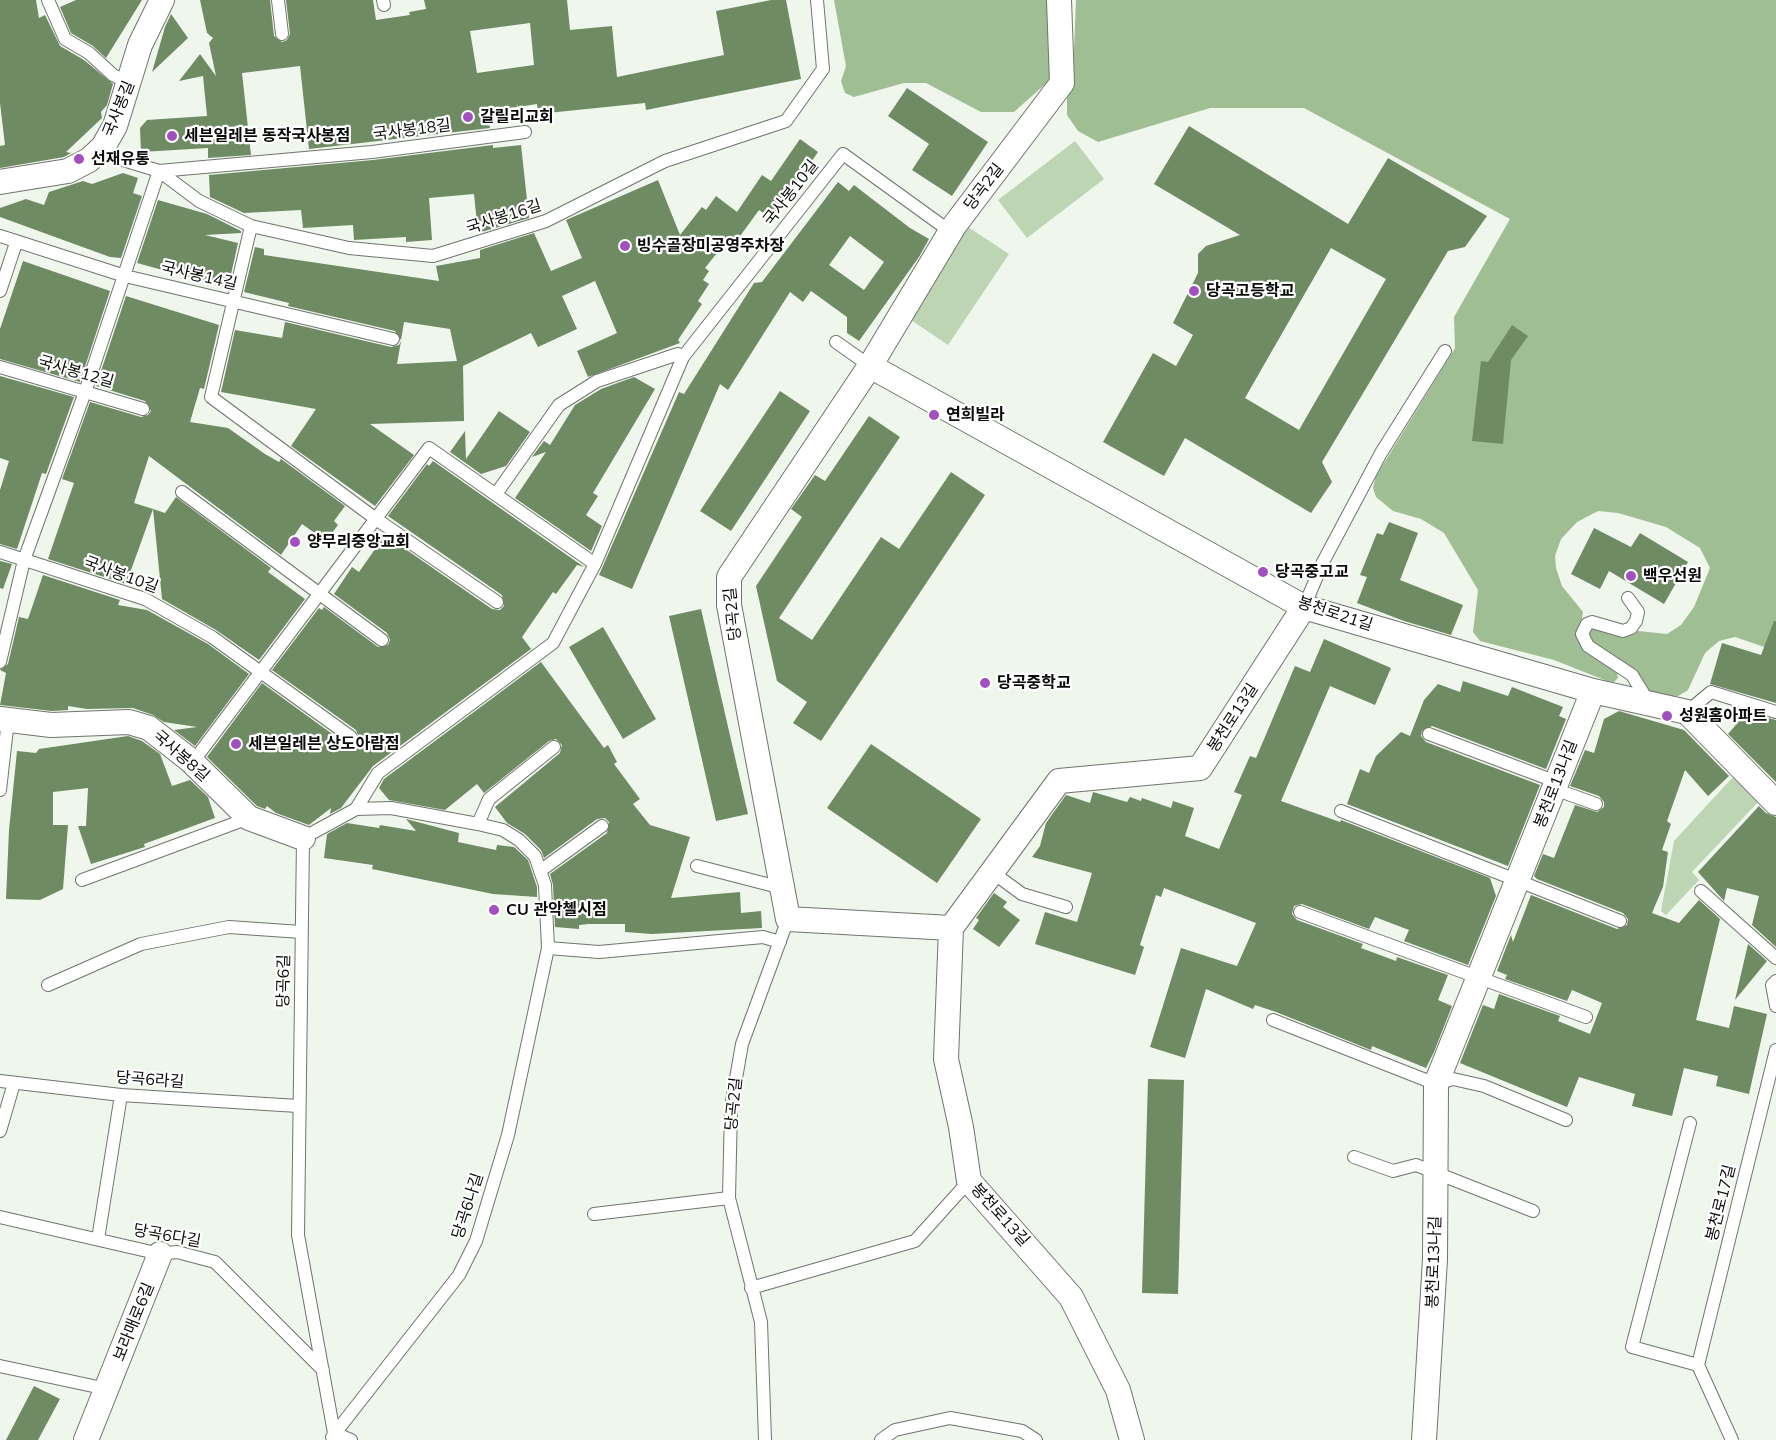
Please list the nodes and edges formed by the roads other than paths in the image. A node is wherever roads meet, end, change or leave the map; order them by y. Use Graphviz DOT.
graph roads {
  1 [pos="48,0"];
  2 [pos="162,0"];
  3 [pos="278,0"];
  4 [pos="817,0"];
  5 [pos="1059,0"];
  6 [pos="282,34"];
  7 [pos="130,84"];
  8 [pos="525,132"];
  9 [pos="103,147"];
  10 [pos="159,171"];
  11 [pos="0,182"];
  12 [pos="250,226"];
  13 [pos="951,232"];
  14 [pos="0,236"];
  15 [pos="16,243"];
  16 [pos="125,276"];
  17 [pos="0,291"];
  18 [pos="233,301"];
  19 [pos="393,339"];
  20 [pos="836,342"];
  21 [pos="1445,351"];
  22 [pos="683,357"];
  23 [pos="870,366"];
  24 [pos="0,367"];
  25 [pos="85,392"];
  26 [pos="143,410"];
  27 [pos="182,492"];
  28 [pos="496,494"];
  29 [pos="376,519"];
  30 [pos="0,552"];
  31 [pos="24,561"];
  32 [pos="595,564"];
  33 [pos="320,594"];
  34 [pos="1628,598"];
  35 [pos="496,602"];
  36 [pos="1305,607"];
  37 [pos="382,640"];
  38 [pos="0,662"];
  39 [pos="261,673"];
  40 [pos="1593,691"];
  41 [pos="1645,703"];
  42 [pos="1687,712"];
  43 [pos="1776,712"];
  44 [pos="4,719"];
  45 [pos="1429,734"];
  46 [pos="351,737"];
  47 [pos="554,747"];
  48 [pos="192,764"];
  49 [pos="1555,785"];
  50 [pos="0,790"];
  51 [pos="1776,803"];
  52 [pos="1596,804"];
  53 [pos="356,809"];
  54 [pos="1341,811"];
  55 [pos="249,818"];
  56 [pos="478,824"];
  57 [pos="602,826"];
  58 [pos="303,838"];
  59 [pos="697,866"];
  60 [pos="540,872"];
  61 [pos="992,872"];
  62 [pos="82,880"];
  63 [pos="1520,880"];
  64 [pos="782,888"];
  65 [pos="1701,891"];
  66 [pos="1066,908"];
  67 [pos="1300,912"];
  68 [pos="788,920"];
  69 [pos="1620,921"];
  70 [pos="951,928"];
  71 [pos="301,932"];
  72 [pos="780,942"];
  73 [pos="548,948"];
  74 [pos="1776,958"];
  75 [pos="1480,977"];
  76 [pos="1776,981"];
  77 [pos="48,985"];
  78 [pos="1776,1006"];
  79 [pos="1586,1017"];
  80 [pos="1273,1020"];
  81 [pos="1776,1050"];
  82 [pos="0,1081"];
  83 [pos="14,1083"];
  84 [pos="1436,1084"];
  85 [pos="121,1095"];
  86 [pos="298,1106"];
  87 [pos="1566,1120"];
  88 [pos="1690,1123"];
  89 [pos="0,1131"];
  90 [pos="1354,1157"];
  91 [pos="1436,1173"];
  92 [pos="969,1181"];
  93 [pos="729,1198"];
  94 [pos="1533,1211"];
  95 [pos="594,1214"];
  96 [pos="0,1217"];
  97 [pos="98,1239"];
  98 [pos="160,1254"];
  99 [pos="751,1288"];
  100 [pos="1698,1365"];
  101 [pos="0,1366"];
  102 [pos="323,1370"];
  103 [pos="107,1389"];
  104 [pos="332,1437"];
  105 [pos="86,1440"];
  106 [pos="351,1440"];
  107 [pos="765,1440"];
  108 [pos="881,1440"];
  109 [pos="1036,1440"];
  110 [pos="1132,1440"];
  111 [pos="1424,1440"];
  112 [pos="1732,1440"];
  1 -- 7 [label="lane"];
  2 -- 7 [label="street, 국사봉길"];
  3 -- 6 [label="lane"];
  4 -- 12 [label="lane, 국사봉16길"];
  5 -- 13 [label="street, 당곡2길"];
  7 -- 9 [label="street, 국사봉길"];
  8 -- 10 [label="lane, 국사봉18길"];
  9 -- 10 [label="lane, 국사봉16길"];
  9 -- 11 [label="street, 국사봉길"];
  10 -- 12 [label="lane, 국사봉16길"];
  10 -- 16 [label="lane"];
  12 -- 18 [label="lane"];
  13 -- 22 [label="lane, 국사봉10길"];
  13 -- 23 [label="street, 당곡2길"];
  14 -- 15 [label="lane, 국사봉14길"];
  15 -- 16 [label="lane, 국사봉14길"];
  15 -- 17 [label="lane"];
  16 -- 18 [label="lane, 국사봉14길"];
  16 -- 25 [label="lane"];
  18 -- 19 [label="lane, 국사봉14길"];
  18 -- 29 [label="lane"];
  20 -- 23 [label="lane"];
  21 -- 36 [label="lane"];
  22 -- 28 [label="lane"];
  22 -- 32 [label="lane, 국사봉10길"];
  23 -- 36 [label="street, 봉천로21길"];
  23 -- 64 [label="street, 당곡2길"];
  24 -- 25 [label="lane, 국사봉12길"];
  25 -- 26 [label="lane, 국사봉12길"];
  25 -- 31 [label="lane"];
  27 -- 33 [label="lane"];
  28 -- 29 [label="lane"];
  28 -- 32 [label="lane"];
  29 -- 33 [label="lane"];
  29 -- 35 [label="lane"];
  30 -- 31 [label="lane, 국사봉10길"];
  31 -- 38 [label="lane"];
  31 -- 39 [label="lane, 국사봉10길"];
  32 -- 53 [label="lane, 국사봉10길"];
  33 -- 37 [label="lane"];
  33 -- 39 [label="lane"];
  34 -- 41 [label="lane"];
  36 -- 40 [label="street, 봉천로21길"];
  36 -- 61 [label="street, 봉천로13길"];
  39 -- 46 [label="lane, 국사봉10길"];
  39 -- 48 [label="lane"];
  40 -- 41 [label="street, 봉천로21길"];
  40 -- 49 [label="street, 봉천로13나길"];
  41 -- 42 [label="street, 봉천로21길"];
  42 -- 43 [label="lane"];
  42 -- 51 [label="street"];
  44 -- 48 [label="street, 국사봉8길"];
  44 -- 50 [label="lane, 국사봉8길"];
  45 -- 49 [label="lane"];
  47 -- 56 [label="lane"];
  48 -- 55 [label="street, 국사봉8길"];
  49 -- 52 [label="lane"];
  49 -- 63 [label="street, 봉천로13나길"];
  53 -- 56 [label="lane, 당곡6나길"];
  53 -- 58 [label="lane"];
  54 -- 63 [label="lane"];
  55 -- 58 [label="street, 국사봉8길"];
  55 -- 62 [label="lane"];
  56 -- 60 [label="lane, 당곡6나길"];
  57 -- 60 [label="lane"];
  58 -- 71 [label="lane, 당곡6길"];
  59 -- 64 [label="lane"];
  60 -- 73 [label="lane, 당곡6나길"];
  61 -- 66 [label="lane"];
  61 -- 70 [label="street, 봉천로13길"];
  63 -- 69 [label="lane"];
  63 -- 75 [label="street, 봉천로13나길"];
  64 -- 68 [label="street, 당곡2길"];
  65 -- 74 [label="lane"];
  67 -- 75 [label="lane"];
  68 -- 70 [label="street"];
  68 -- 72 [label="lane, 당곡2길"];
  70 -- 92 [label="street, 봉천로13길"];
  71 -- 77 [label="lane"];
  71 -- 86 [label="lane, 당곡6길"];
  72 -- 73 [label="lane"];
  72 -- 93 [label="lane, 당곡2길"];
  73 -- 104 [label="lane, 당곡6나길"];
  75 -- 79 [label="lane"];
  75 -- 84 [label="street, 봉천로13나길"];
  76 -- 78 [label="lane"];
  80 -- 84 [label="lane"];
  81 -- 100 [label="lane, 봉천로17길"];
  82 -- 83 [label="lane, 당곡6라길"];
  83 -- 85 [label="lane, 당곡6라길"];
  83 -- 89 [label="lane"];
  84 -- 87 [label="lane"];
  84 -- 91 [label="street, 봉천로13나길"];
  85 -- 86 [label="lane, 당곡6라길"];
  85 -- 97 [label="lane"];
  86 -- 102 [label="lane, 당곡6길"];
  88 -- 100 [label="lane"];
  90 -- 91 [label="lane"];
  91 -- 94 [label="lane"];
  91 -- 111 [label="street, 봉천로13나길"];
  92 -- 99 [label="lane"];
  92 -- 110 [label="street, 봉천로13길"];
  93 -- 95 [label="lane"];
  93 -- 99 [label="lane, 당곡2길"];
  96 -- 97 [label="lane, 당곡6다길"];
  97 -- 98 [label="lane, 당곡6다길"];
  98 -- 102 [label="lane, 당곡6다길"];
  98 -- 103 [label="street, 보라매로6길"];
  99 -- 107 [label="lane, 당곡2길"];
  100 -- 112 [label="lane"];
  101 -- 103 [label="lane"];
  102 -- 104 [label="lane, 당곡6길"];
  103 -- 105 [label="street, 보라매로6길"];
  104 -- 106 [label="lane"];
  108 -- 109 [label="lane"];
}
